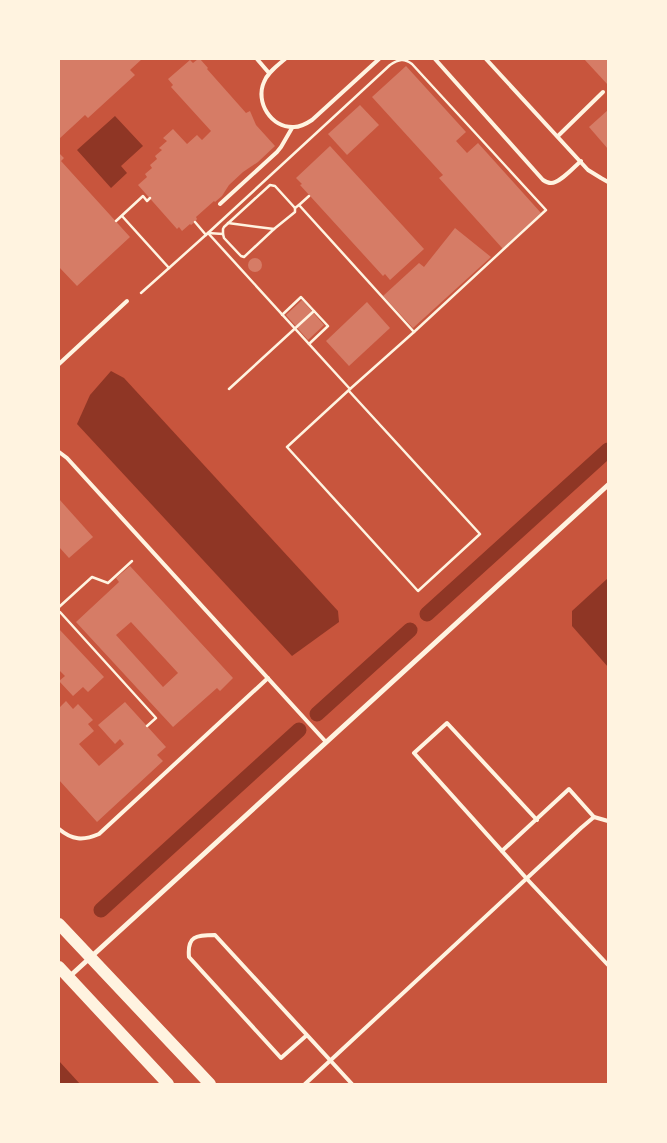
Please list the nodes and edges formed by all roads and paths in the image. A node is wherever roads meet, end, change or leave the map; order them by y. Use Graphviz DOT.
graph roads {
  1 [pos="257,59"];
  2 [pos="285,59"];
  3 [pos="379,59"];
  4 [pos="435,59"];
  5 [pos="486,59"];
  6 [pos="269,73"];
  7 [pos="603,92"];
  8 [pos="292,128"];
  9 [pos="558,136"];
  10 [pos="580,161"];
  11 [pos="608,182"];
  12 [pos="309,196"];
  13 [pos="150,198"];
  14 [pos="220,204"];
  15 [pos="299,205"];
  16 [pos="295,208"];
  17 [pos="122,216"];
  18 [pos="116,221"];
  19 [pos="195,222"];
  20 [pos="228,223"];
  21 [pos="274,230"];
  22 [pos="207,234"];
  23 [pos="223,234"];
  24 [pos="169,268"];
  25 [pos="141,293"];
  26 [pos="128,301"];
  27 [pos="314,311"];
  28 [pos="282,314"];
  29 [pos="295,328"];
  30 [pos="414,332"];
  31 [pos="309,344"];
  32 [pos="59,364"];
  33 [pos="229,389"];
  34 [pos="350,390"];
  35 [pos="59,452"];
  36 [pos="608,485"];
  37 [pos="132,561"];
  38 [pos="59,611"];
  39 [pos="268,678"];
  40 [pos="147,726"];
  41 [pos="326,742"];
  42 [pos="594,817"];
  43 [pos="537,820"];
  44 [pos="608,821"];
  45 [pos="59,829"];
  46 [pos="502,851"];
  47 [pos="526,879"];
  48 [pos="59,924"];
  49 [pos="90,958"];
  50 [pos="608,965"];
  51 [pos="59,967"];
  52 [pos="68,977"];
  53 [pos="307,1035"];
  54 [pos="330,1060"];
  55 [pos="168,1084"];
  56 [pos="210,1084"];
  57 [pos="305,1084"];
  58 [pos="352,1084"];
  1 -- 6 [label="lane"];
  2 -- 6 [label="lane"];
  3 -- 8 [label="lane"];
  4 -- 10 [label="lane"];
  5 -- 9 [label="lane"];
  6 -- 8 [label="lane"];
  7 -- 9 [label="lane"];
  8 -- 14 [label="lane"];
  9 -- 10 [label="lane"];
  10 -- 11 [label="lane"];
  12 -- 15 [label="path"];
  13 -- 17 [label="path"];
  15 -- 16 [label="path"];
  15 -- 30 [label="path"];
  16 -- 20 [label="path"];
  16 -- 21 [label="path"];
  17 -- 18 [label="path"];
  17 -- 24 [label="path"];
  19 -- 22 [label="path"];
  20 -- 21 [label="path"];
  20 -- 23 [label="path"];
  21 -- 23 [label="path"];
  22 -- 23 [label="path"];
  22 -- 24 [label="path"];
  22 -- 28 [label="path"];
  22 -- 30 [label="path"];
  24 -- 25 [label="path"];
  26 -- 32 [label="lane"];
  27 -- 28 [label="path"];
  27 -- 29 [label="path"];
  27 -- 31 [label="path"];
  28 -- 29 [label="path"];
  29 -- 31 [label="path"];
  29 -- 33 [label="path"];
  30 -- 34 [label="path"];
  31 -- 34 [label="path"];
  34 -- 34 [label="path"];
  35 -- 39 [label="lane"];
  36 -- 41 [label="street"];
  37 -- 38 [label="path"];
  38 -- 40 [label="path"];
  39 -- 41 [label="lane"];
  39 -- 45 [label="lane"];
  41 -- 49 [label="street"];
  42 -- 43 [label="lane"];
  42 -- 44 [label="lane"];
  42 -- 47 [label="lane"];
  43 -- 46 [label="lane"];
  43 -- 46 [label="lane"];
  46 -- 47 [label="lane"];
  47 -- 50 [label="lane"];
  47 -- 54 [label="lane"];
  48 -- 49 [label="main road"];
  49 -- 52 [label="street"];
  49 -- 56 [label="main road"];
  51 -- 52 [label="main road"];
  52 -- 55 [label="main road"];
  53 -- 53 [label="lane"];
  53 -- 54 [label="lane"];
  54 -- 57 [label="lane"];
  54 -- 58 [label="lane"];
}
